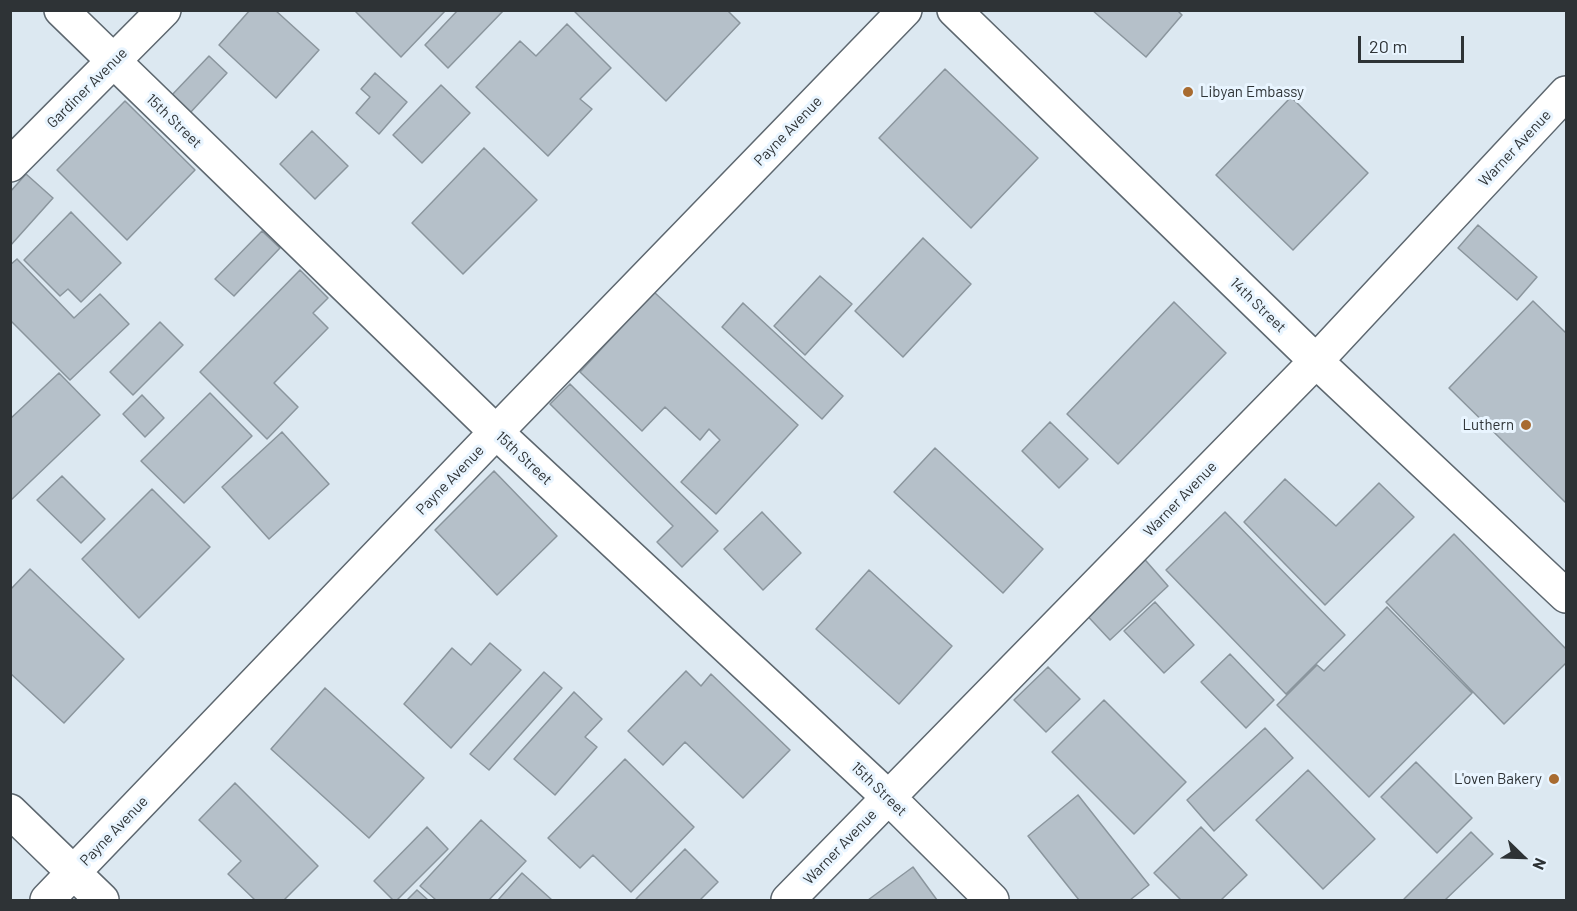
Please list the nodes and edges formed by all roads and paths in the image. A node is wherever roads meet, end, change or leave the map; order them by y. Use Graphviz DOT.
graph roads {
  1 [pos="61,10"];
  2 [pos="164,10"];
  3 [pos="905,10"];
  4 [pos="954,10"];
  5 [pos="113,62"];
  6 [pos="1566,93"];
  7 [pos="10,165"];
  8 [pos="1316,361"];
  9 [pos="495,432"];
  10 [pos="1566,596"];
  11 [pos="888,797"];
  12 [pos="10,811"];
  13 [pos="74,873"];
  14 [pos="47,900"];
  15 [pos="102,900"];
  16 [pos="788,900"];
  17 [pos="992,900"];
  1 -- 5 [label="street, 15th Street"];
  2 -- 5 [label="street, Gardiner Avenue"];
  3 -- 9 [label="street, Payne Avenue"];
  4 -- 8 [label="street, 14th Street"];
  5 -- 7 [label="street, Gardiner Avenue"];
  5 -- 9 [label="street, 15th Street"];
  6 -- 8 [label="street, Warner Avenue"];
  8 -- 10 [label="street, 14th Street"];
  8 -- 11 [label="street, Warner Avenue"];
  9 -- 11 [label="street, 15th Street"];
  9 -- 13 [label="street, Payne Avenue"];
  11 -- 16 [label="street, Warner Avenue"];
  11 -- 17 [label="street, 15th Street"];
  12 -- 13 [label="street"];
  13 -- 14 [label="street, Payne Avenue"];
  13 -- 15 [label="street"];
}
